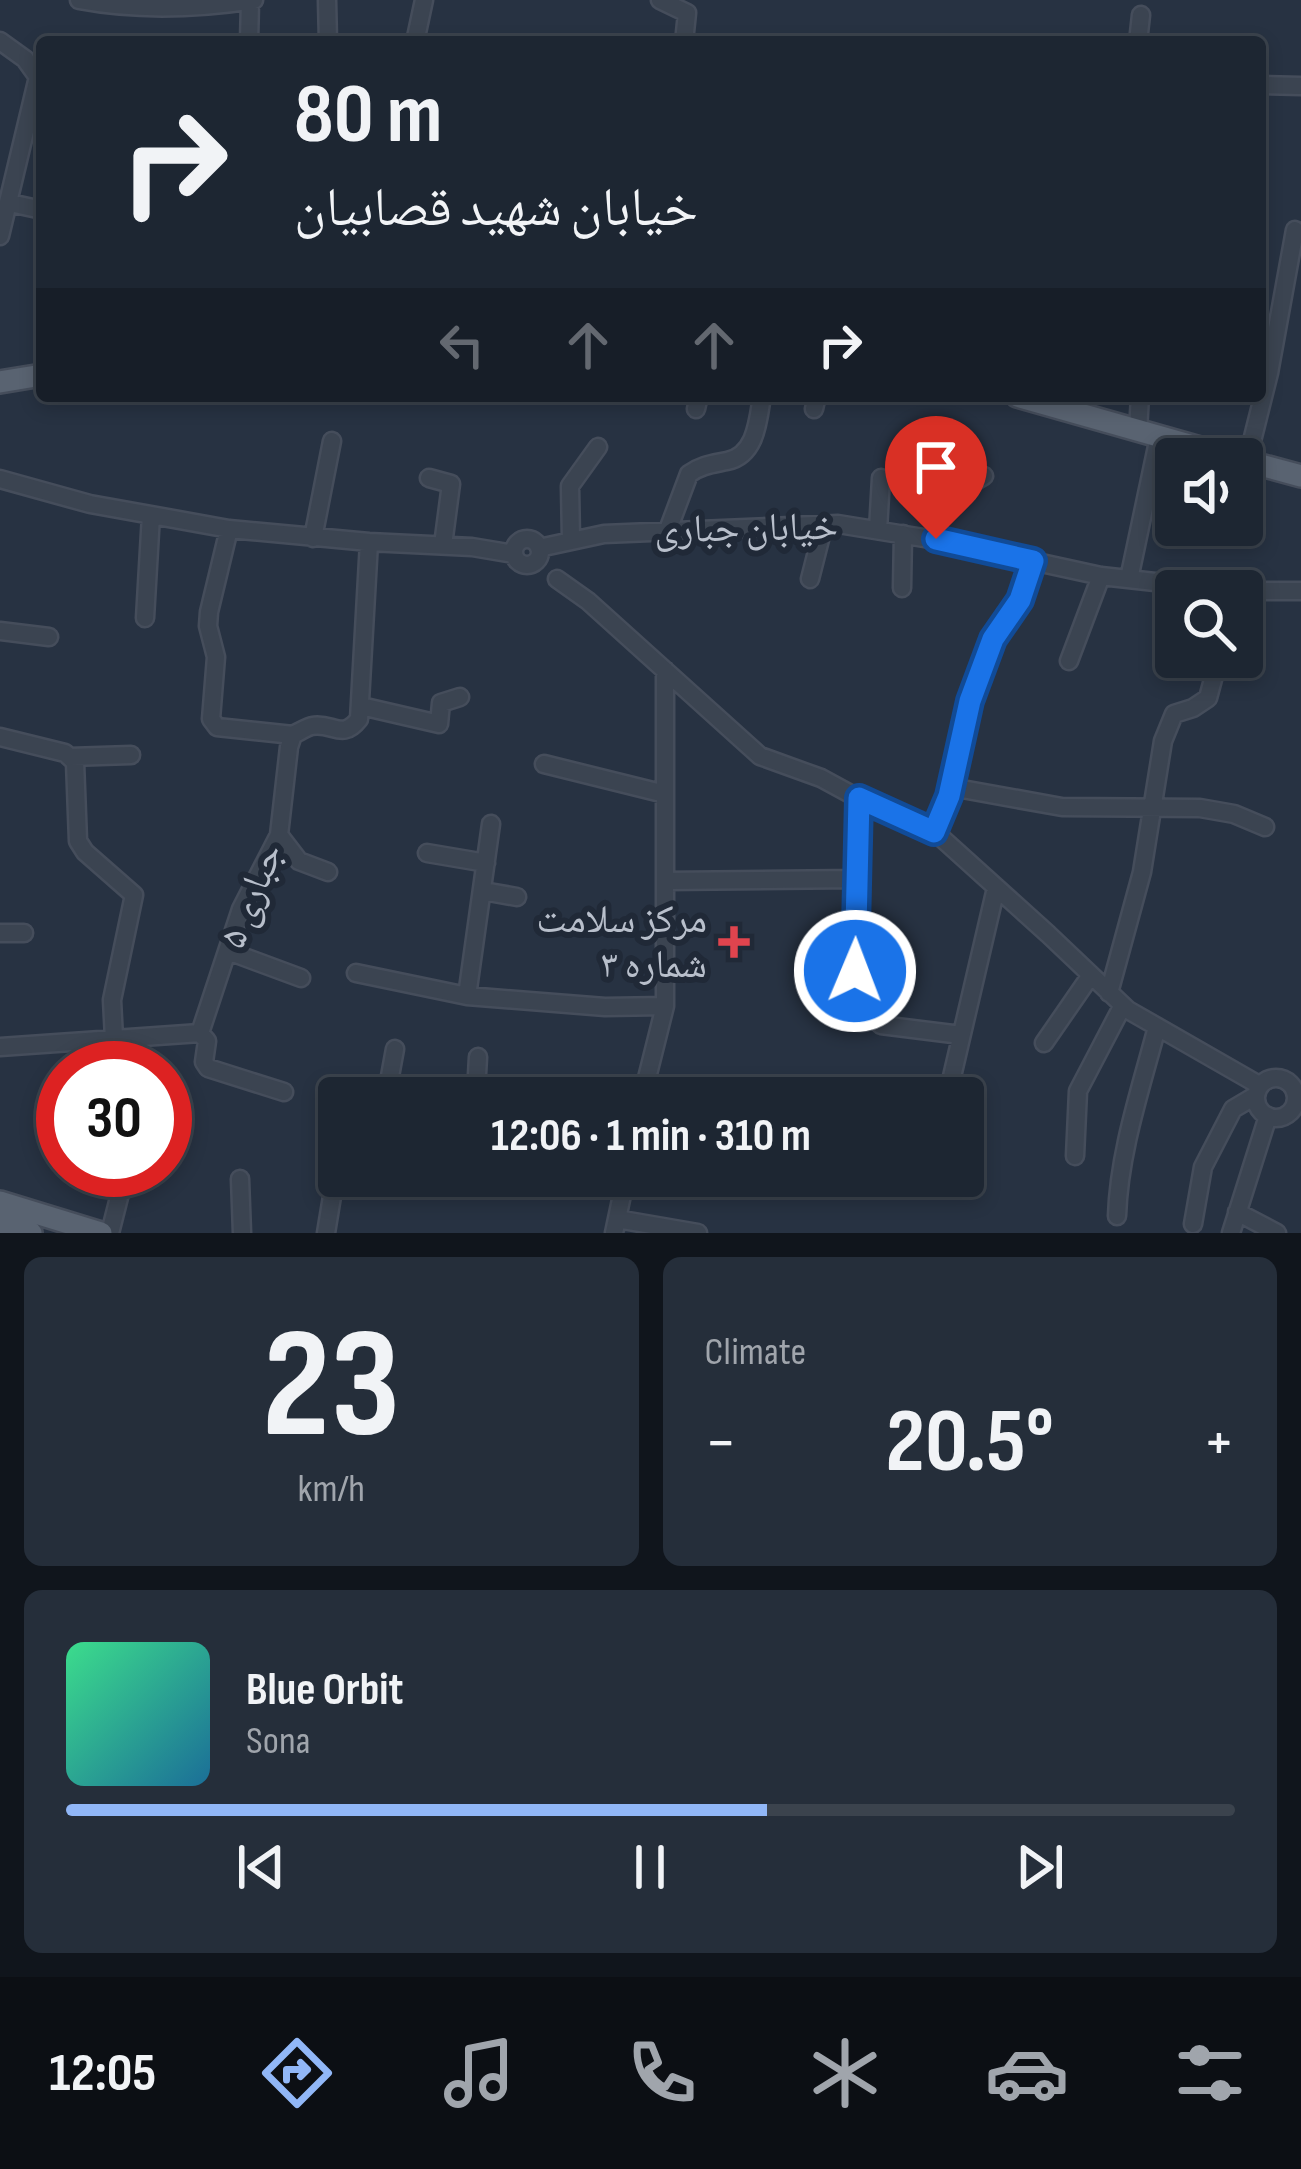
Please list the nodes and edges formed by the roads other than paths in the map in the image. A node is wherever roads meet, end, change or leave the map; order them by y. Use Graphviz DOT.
graph roads {
  1 [pos="79,0"];
  2 [pos="252,0"];
  3 [pos="327,0"];
  4 [pos="424,0"];
  5 [pos="662,1"];
  6 [pos="1141,15"];
  7 [pos="249,36"];
  8 [pos="328,36"];
  9 [pos="416,36"];
  10 [pos="685,36"];
  11 [pos="1139,36"];
  12 [pos="0,41"];
  13 [pos="36,73"];
  14 [pos="1266,85"];
  15 [pos="1301,86"];
  16 [pos="36,95"];
  17 [pos="10,203"];
  18 [pos="36,209"];
  19 [pos="1295,230"];
  20 [pos="0,236"];
  21 [pos="1266,367"];
  22 [pos="36,376"];
  23 [pos="0,382"];
  24 [pos="761,402"];
  25 [pos="1038,402"];
  26 [pos="1140,402"];
  27 [pos="1258,402"];
  28 [pos="1148,434"];
  29 [pos="1163,438"];
  30 [pos="1248,438"];
  31 [pos="332,441"];
  32 [pos="598,447"];
  33 [pos="1263,466"];
  34 [pos="984,476"];
  35 [pos="1301,476"];
  36 [pos="429,478"];
  37 [pos="881,478"];
  38 [pos="0,479"];
  39 [pos="151,515"];
  40 [pos="824,524"];
  41 [pos="229,530"];
  42 [pos="668,530"];
  43 [pos="878,530"];
  44 [pos="903,534"];
  45 [pos="314,538"];
  46 [pos="936,539"];
  47 [pos="571,540"];
  48 [pos="369,542"];
  49 [pos="443,545"];
  50 [pos="528,553"];
  51 [pos="1033,561"];
  52 [pos="1101,576"];
  53 [pos="810,579"];
  54 [pos="1129,579"];
  55 [pos="1155,582"];
  56 [pos="902,588"];
  57 [pos="1263,591"];
  58 [pos="1301,591"];
  59 [pos="145,618"];
  60 [pos="0,631"];
  61 [pos="49,637"];
  62 [pos="1070,661"];
  63 [pos="665,670"];
  64 [pos="1213,678"];
  65 [pos="460,697"];
  66 [pos="361,706"];
  67 [pos="293,734"];
  68 [pos="0,737"];
  69 [pos="131,754"];
  70 [pos="70,757"];
  71 [pos="544,764"];
  72 [pos="951,787"];
  73 [pos="665,794"];
  74 [pos="859,798"];
  75 [pos="1153,809"];
  76 [pos="491,824"];
  77 [pos="1265,826"];
  78 [pos="934,832"];
  79 [pos="279,835"];
  80 [pos="427,853"];
  81 [pos="486,863"];
  82 [pos="328,872"];
  83 [pos="857,879"];
  84 [pos="666,881"];
  85 [pos="997,889"];
  86 [pos="483,891"];
  87 [pos="517,897"];
  88 [pos="0,933"];
  89 [pos="24,934"];
  90 [pos="228,951"];
  91 [pos="855,971"];
  92 [pos="356,973"];
  93 [pos="1091,975"];
  94 [pos="301,978"];
  95 [pos="467,996"];
  96 [pos="1116,999"];
  97 [pos="665,1006"];
  98 [pos="881,1025"];
  99 [pos="1157,1028"];
  100 [pos="200,1033"];
  101 [pos="961,1035"];
  102 [pos="115,1038"];
  103 [pos="116,1041"];
  104 [pos="1044,1043"];
  105 [pos="0,1047"];
  106 [pos="395,1049"];
  107 [pos="478,1057"];
  108 [pos="390,1077"];
  109 [pos="477,1077"];
  110 [pos="647,1077"];
  111 [pos="952,1077"];
  112 [pos="1257,1090"];
  113 [pos="284,1091"];
  114 [pos="1299,1092"];
  115 [pos="1268,1116"];
  116 [pos="1075,1156"];
  117 [pos="240,1179"];
  118 [pos="117,1197"];
  119 [pos="332,1197"];
  120 [pos="0,1202"];
  121 [pos="1237,1212"];
  122 [pos="1118,1216"];
  123 [pos="0,1223"];
  124 [pos="1193,1223"];
  125 [pos="615,1226"];
  126 [pos="31,1233"];
  127 [pos="106,1233"];
  128 [pos="242,1233"];
  129 [pos="326,1233"];
  130 [pos="698,1233"];
  131 [pos="1231,1233"];
  132 [pos="1277,1233"];
  1 -- 2 [label="street"];
  2 -- 7 [label="street"];
  3 -- 8 [label="street"];
  4 -- 9 [label="street"];
  5 -- 10 [label="street"];
  6 -- 11 [label="street"];
  12 -- 13 [label="street"];
  14 -- 15 [label="street"];
  16 -- 17 [label="street"];
  17 -- 18 [label="street"];
  17 -- 20 [label="street"];
  19 -- 21 [label="street"];
  22 -- 23 [label="main road"];
  24 -- 42 [label="street"];
  25 -- 28 [label="main road"];
  26 -- 28 [label="street"];
  27 -- 30 [label="street"];
  28 -- 29 [label="main road"];
  28 -- 54 [label="street"];
  31 -- 45 [label="street"];
  32 -- 47 [label="street"];
  33 -- 35 [label="main road"];
  34 -- 46 [label="street"];
  36 -- 49 [label="street"];
  37 -- 43 [label="street"];
  38 -- 39 [label="street, خیابان جباری"];
  39 -- 41 [label="street, خیابان جباری"];
  39 -- 59 [label="street"];
  40 -- 42 [label="street, خیابان جباری"];
  40 -- 43 [label="street, خیابان جباری"];
  40 -- 53 [label="street"];
  41 -- 45 [label="street, خیابان جباری"];
  41 -- 67 [label="street"];
  42 -- 47 [label="street, خیابان جباری"];
  43 -- 44 [label="street, خیابان جباری"];
  44 -- 46 [label="street, خیابان جباری"];
  44 -- 56 [label="street"];
  45 -- 48 [label="street, خیابان جباری"];
  46 -- 51 [label="street, خیابان جباری"];
  47 -- 50 [label="street, خیابان جباری"];
  48 -- 49 [label="street, خیابان جباری"];
  48 -- 66 [label="street"];
  49 -- 50 [label="street, خیابان جباری"];
  50 -- 63 [label="street"];
  51 -- 52 [label="street, خیابان جباری"];
  51 -- 72 [label="street"];
  52 -- 54 [label="street, خیابان جباری"];
  52 -- 62 [label="street"];
  54 -- 55 [label="street, خیابان جباری"];
  57 -- 58 [label="street, خیابان جباری"];
  60 -- 61 [label="street"];
  63 -- 73 [label="street"];
  63 -- 74 [label="street"];
  64 -- 75 [label="street"];
  65 -- 66 [label="street"];
  66 -- 67 [label="street"];
  67 -- 79 [label="street, جباری ۵"];
  68 -- 70 [label="street"];
  69 -- 70 [label="street"];
  70 -- 102 [label="street"];
  71 -- 73 [label="street"];
  72 -- 75 [label="street"];
  72 -- 78 [label="street"];
  73 -- 84 [label="street"];
  74 -- 78 [label="street"];
  74 -- 83 [label="street"];
  75 -- 77 [label="street"];
  75 -- 96 [label="street"];
  76 -- 81 [label="street"];
  78 -- 85 [label="street"];
  79 -- 82 [label="street"];
  79 -- 90 [label="street, جباری ۵"];
  80 -- 81 [label="street"];
  81 -- 86 [label="street"];
  83 -- 84 [label="street"];
  83 -- 91 [label="street"];
  84 -- 97 [label="street"];
  85 -- 93 [label="street"];
  85 -- 101 [label="street"];
  86 -- 87 [label="street"];
  86 -- 95 [label="street"];
  88 -- 89 [label="street"];
  90 -- 94 [label="street"];
  90 -- 100 [label="street, جباری ۵"];
  92 -- 95 [label="street"];
  93 -- 96 [label="street"];
  93 -- 104 [label="street"];
  95 -- 97 [label="street"];
  96 -- 99 [label="street"];
  96 -- 116 [label="street"];
  97 -- 110 [label="street"];
  98 -- 101 [label="street"];
  99 -- 112 [label="street"];
  99 -- 122 [label="street"];
  100 -- 102 [label="street"];
  100 -- 113 [label="street"];
  101 -- 111 [label="street"];
  102 -- 103 [label="street"];
  102 -- 105 [label="street"];
  106 -- 108 [label="street"];
  107 -- 109 [label="street"];
  112 -- 114 [label="street"];
  112 -- 115 [label="street"];
  112 -- 124 [label="street"];
  114 -- 115 [label="street"];
  115 -- 121 [label="street"];
  117 -- 128 [label="street"];
  118 -- 127 [label="street"];
  119 -- 129 [label="street"];
  120 -- 127 [label="main road"];
  121 -- 131 [label="street"];
  121 -- 132 [label="street"];
  123 -- 126 [label="main road"];
  125 -- 130 [label="street"];
}
